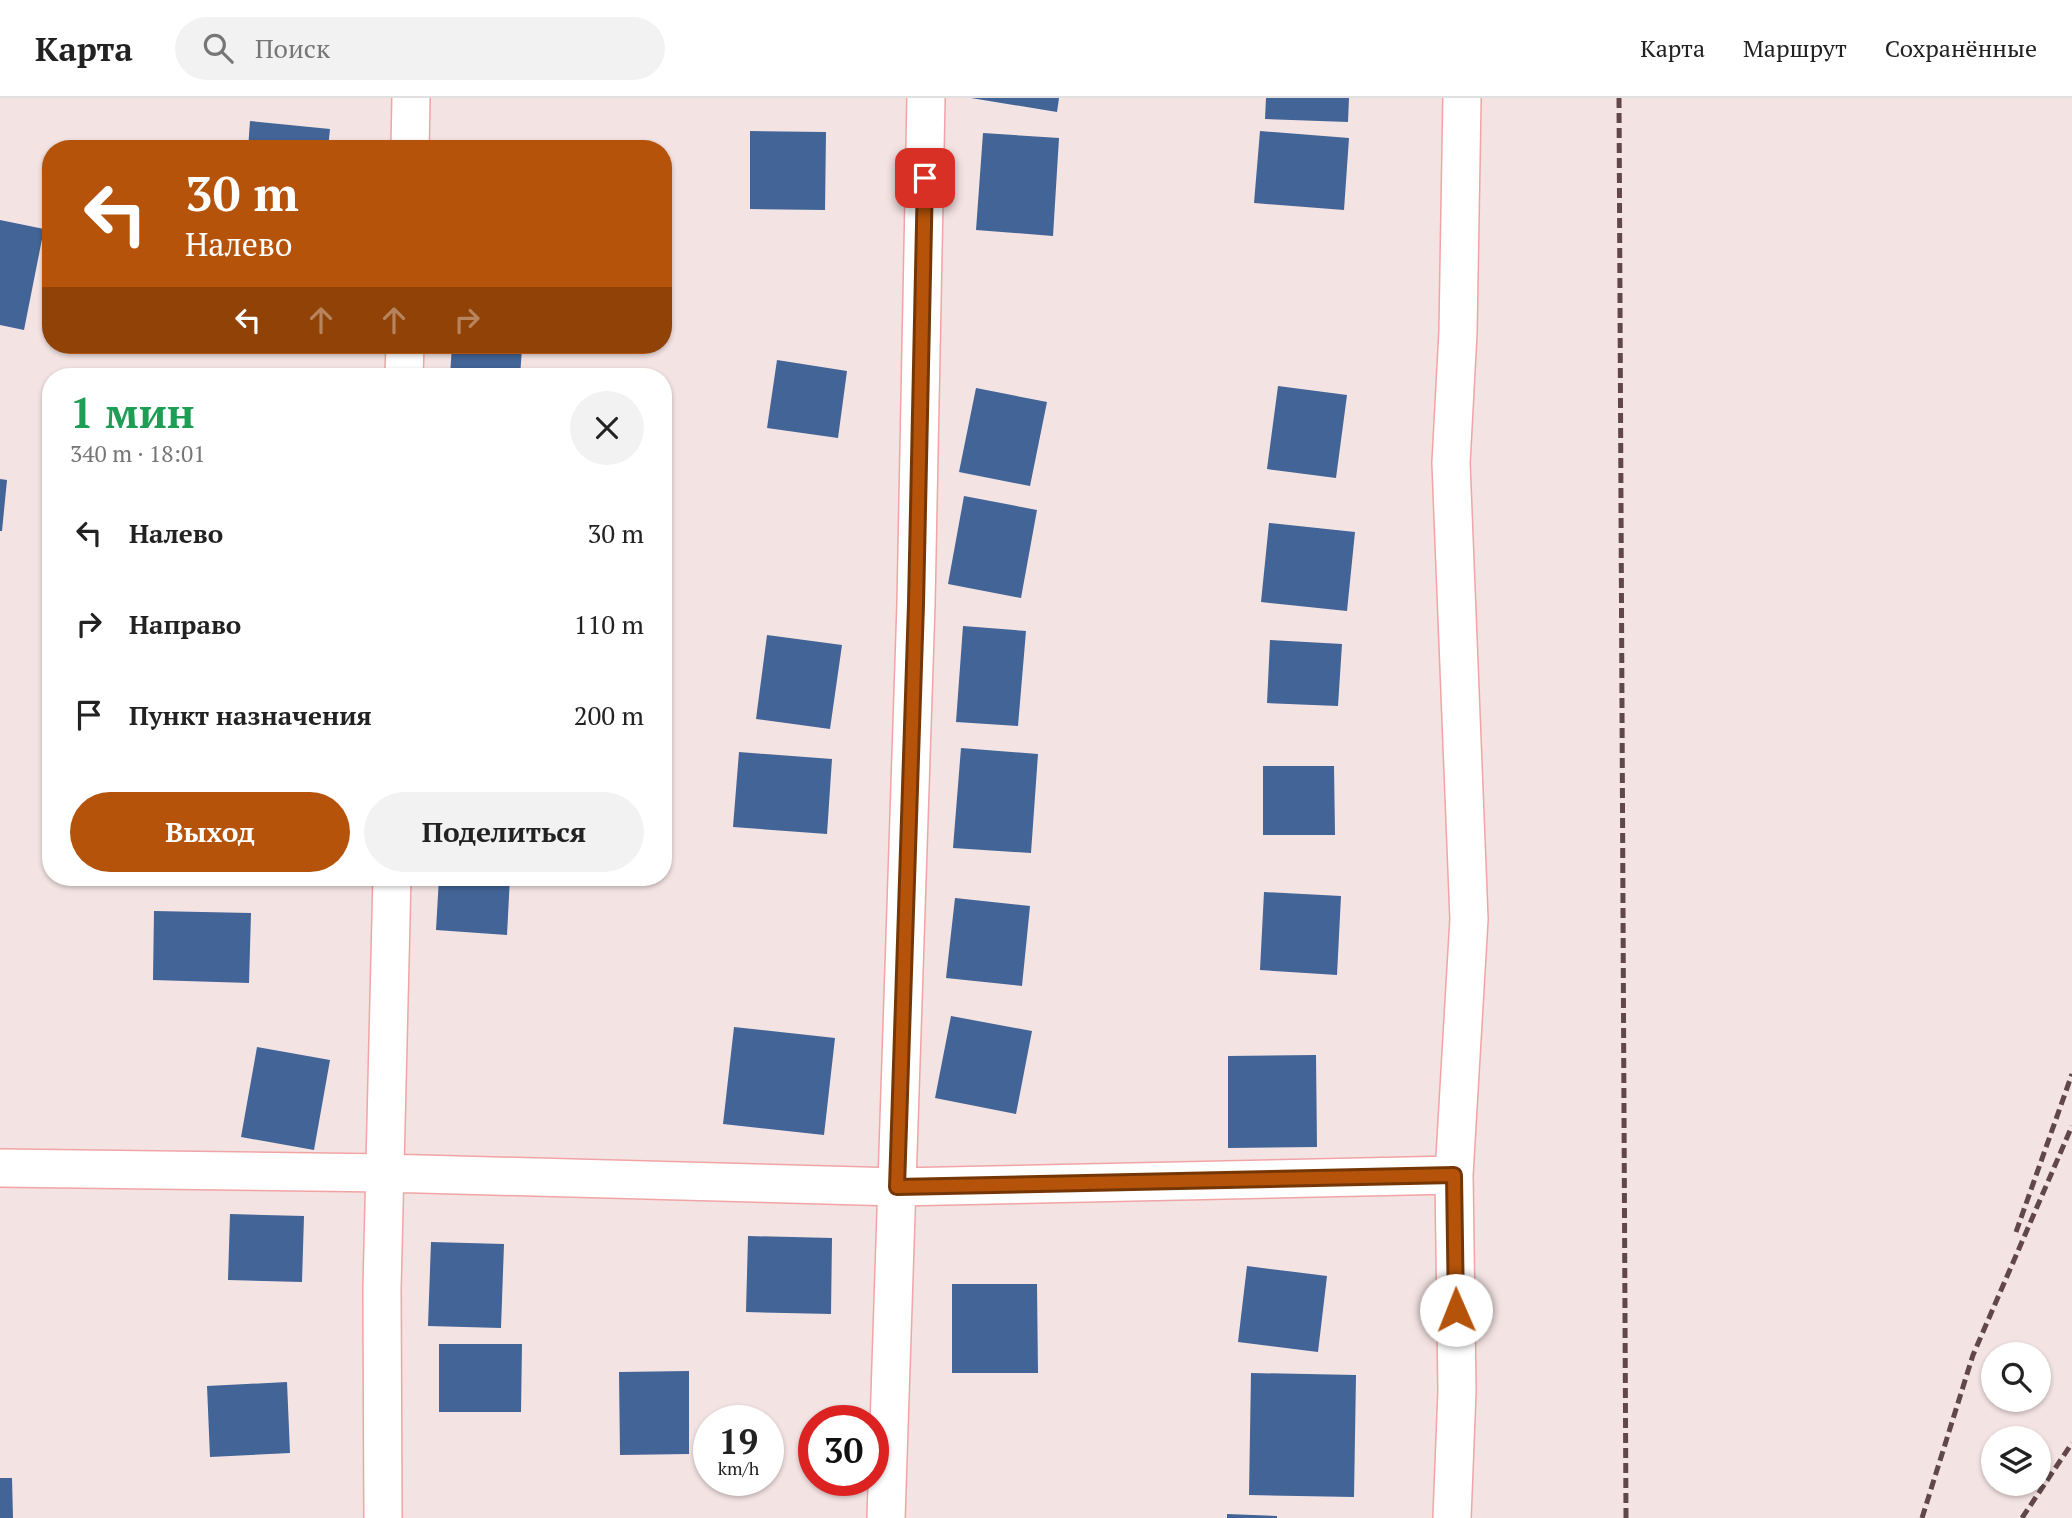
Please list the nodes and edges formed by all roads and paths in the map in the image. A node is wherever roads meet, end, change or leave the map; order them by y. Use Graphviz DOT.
graph roads {
  1 [pos="411,98"];
  2 [pos="926,98"];
  3 [pos="1462,98"];
  4 [pos="410,140"];
  5 [pos="392,886"];
  6 [pos="0,1168"];
  7 [pos="385,1174"];
  8 [pos="1454,1175"];
  9 [pos="897,1187"];
  10 [pos="383,1518"];
  11 [pos="886,1518"];
  12 [pos="1452,1518"];
  1 -- 4 [label="street"];
  2 -- 9 [label="street"];
  3 -- 8 [label="street"];
  5 -- 7 [label="street"];
  6 -- 7 [label="street"];
  7 -- 9 [label="street"];
  7 -- 10 [label="street"];
  8 -- 9 [label="street"];
  8 -- 12 [label="street"];
  9 -- 11 [label="street"];
}
